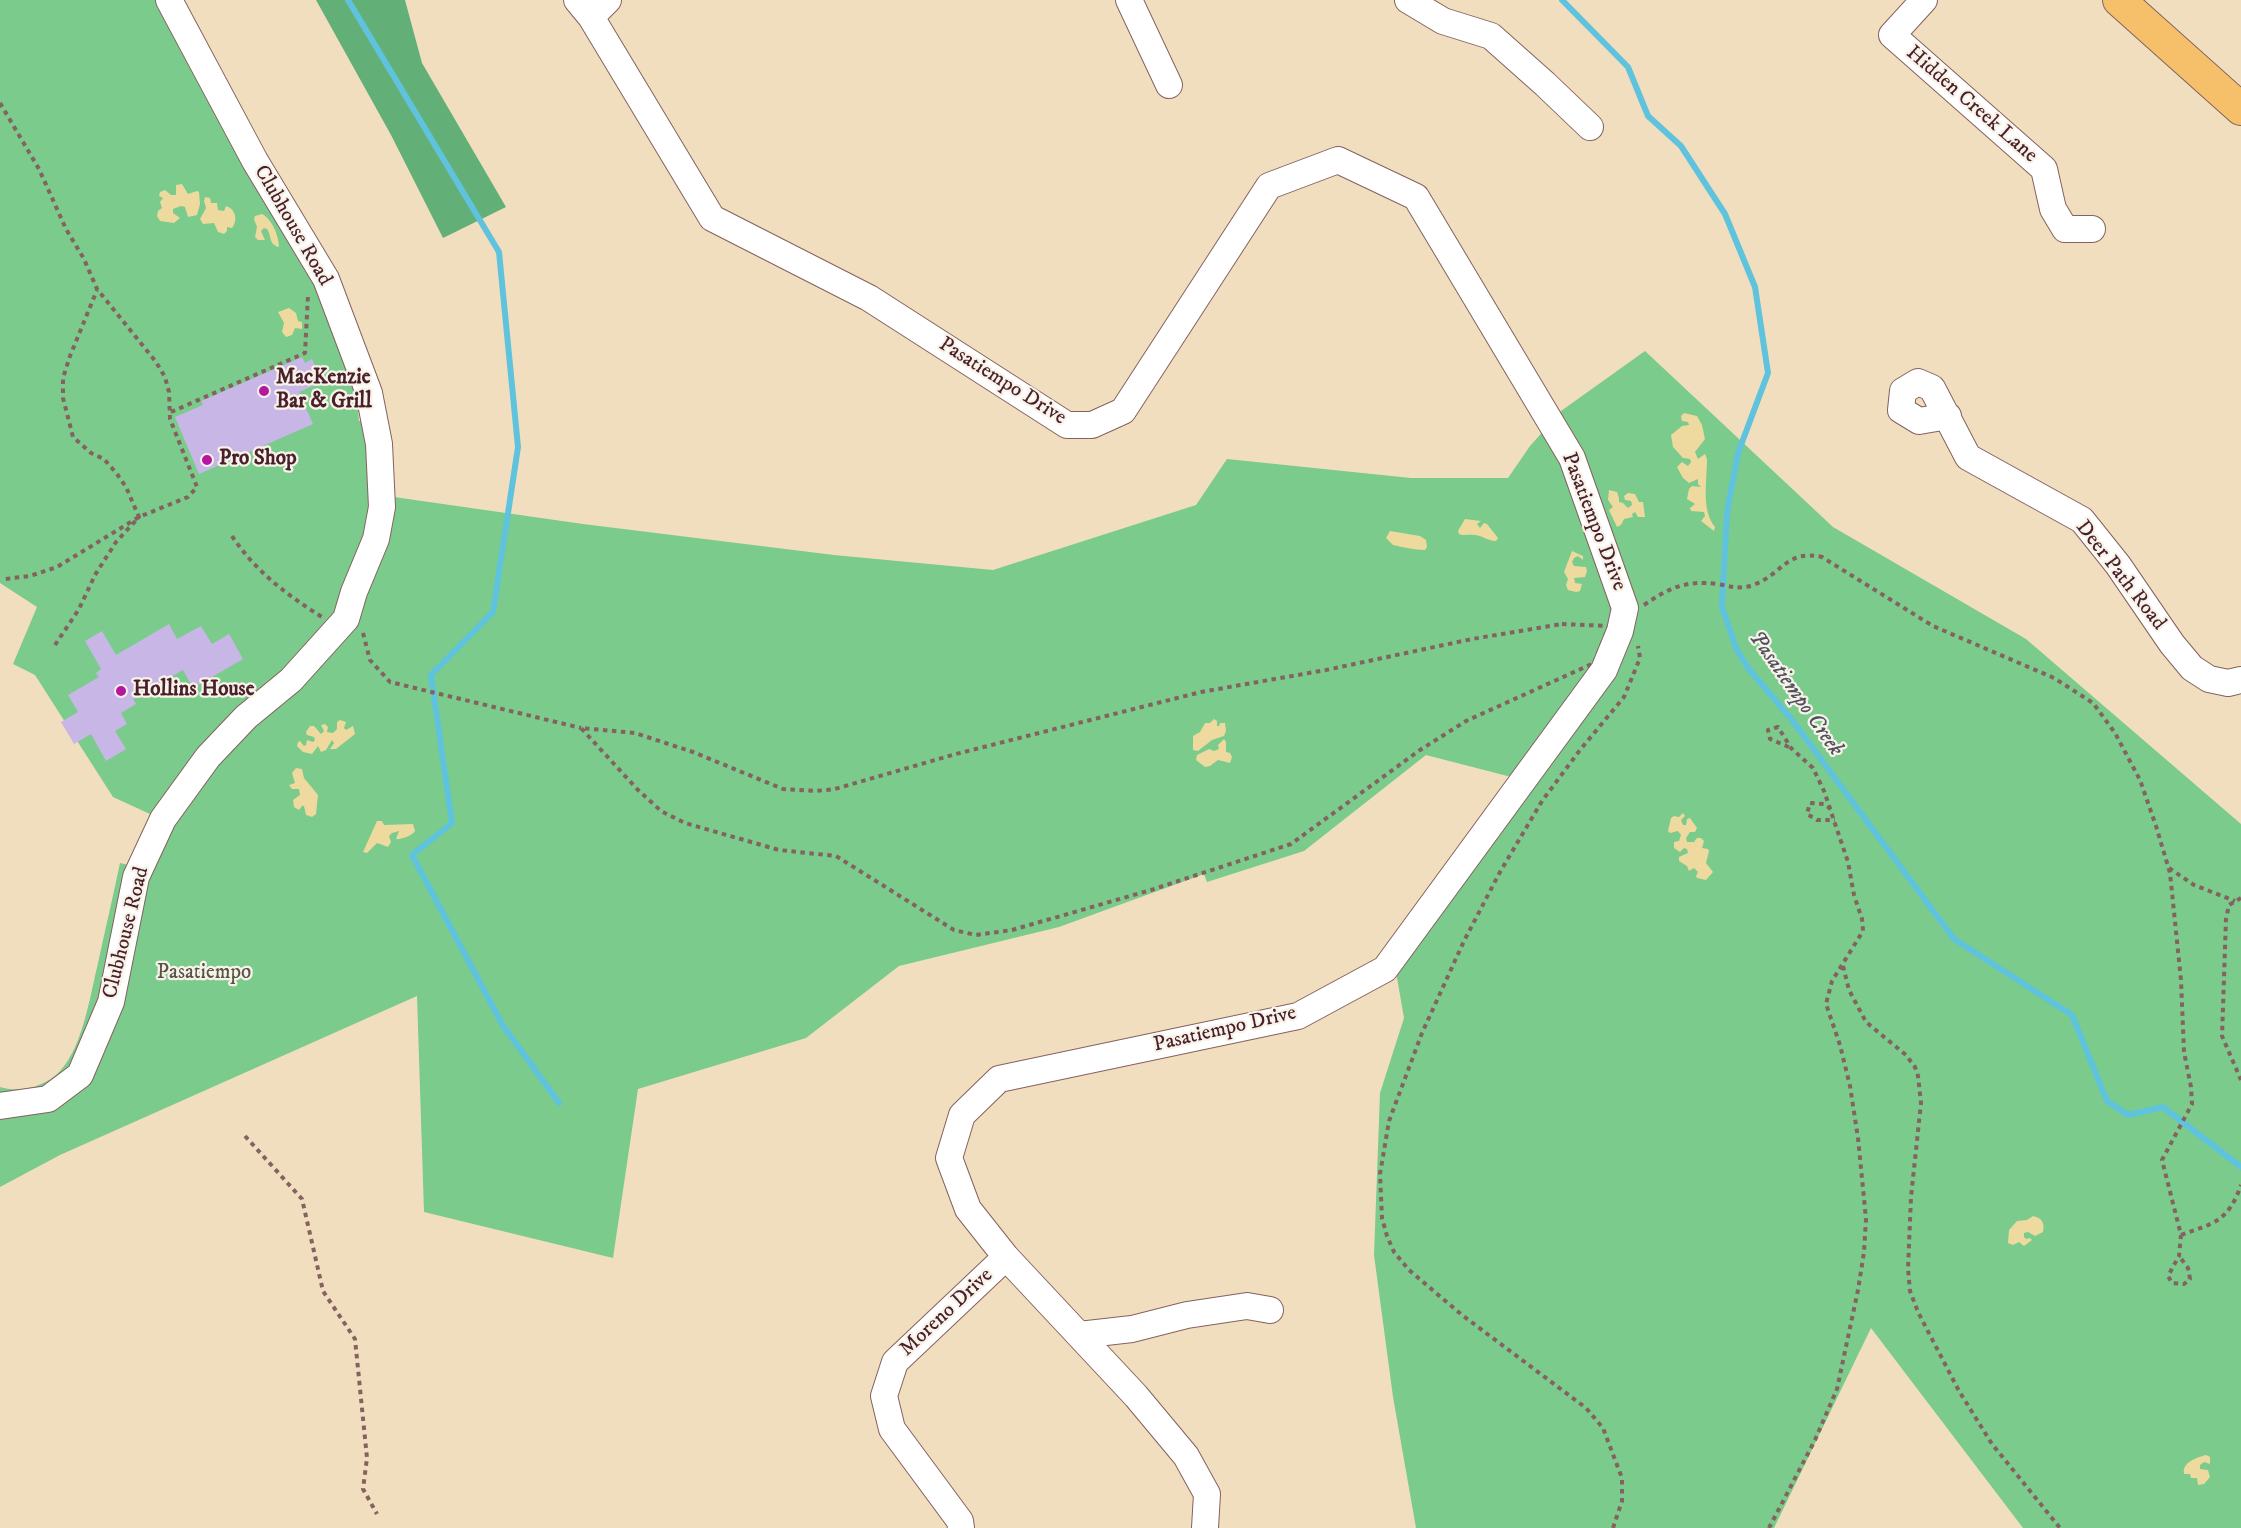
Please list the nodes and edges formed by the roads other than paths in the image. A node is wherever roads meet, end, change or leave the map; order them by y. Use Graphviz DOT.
graph roads {
  1 [pos="170,0"];
  2 [pos="1129,0"];
  3 [pos="1408,0"];
  4 [pos="1924,0"];
  5 [pos="2120,0"];
  6 [pos="592,6"];
  7 [pos="1169,86"];
  8 [pos="2241,109"];
  9 [pos="1590,127"];
  10 [pos="2092,229"];
  11 [pos="1948,416"];
  12 [pos="2241,680"];
  13 [pos="0,1106"];
  14 [pos="1006,1257"];
  15 [pos="1270,1310"];
  16 [pos="1079,1335"];
  17 [pos="961,1528"];
  18 [pos="1205,1528"];
  1 -- 13 [label="street, Clubhouse Road"];
  2 -- 7 [label="street"];
  3 -- 9 [label="street"];
  4 -- 10 [label="street, Hidden Creek Lane"];
  5 -- 8 [label="main road"];
  6 -- 14 [label="street, Pasatiempo Drive"];
  11 -- 12 [label="street, Deer Path Road"];
  14 -- 16 [label="street, Pasatiempo Drive"];
  14 -- 17 [label="street, Moreno Drive"];
  15 -- 16 [label="street"];
  16 -- 18 [label="street, Pasatiempo Drive"];
}
